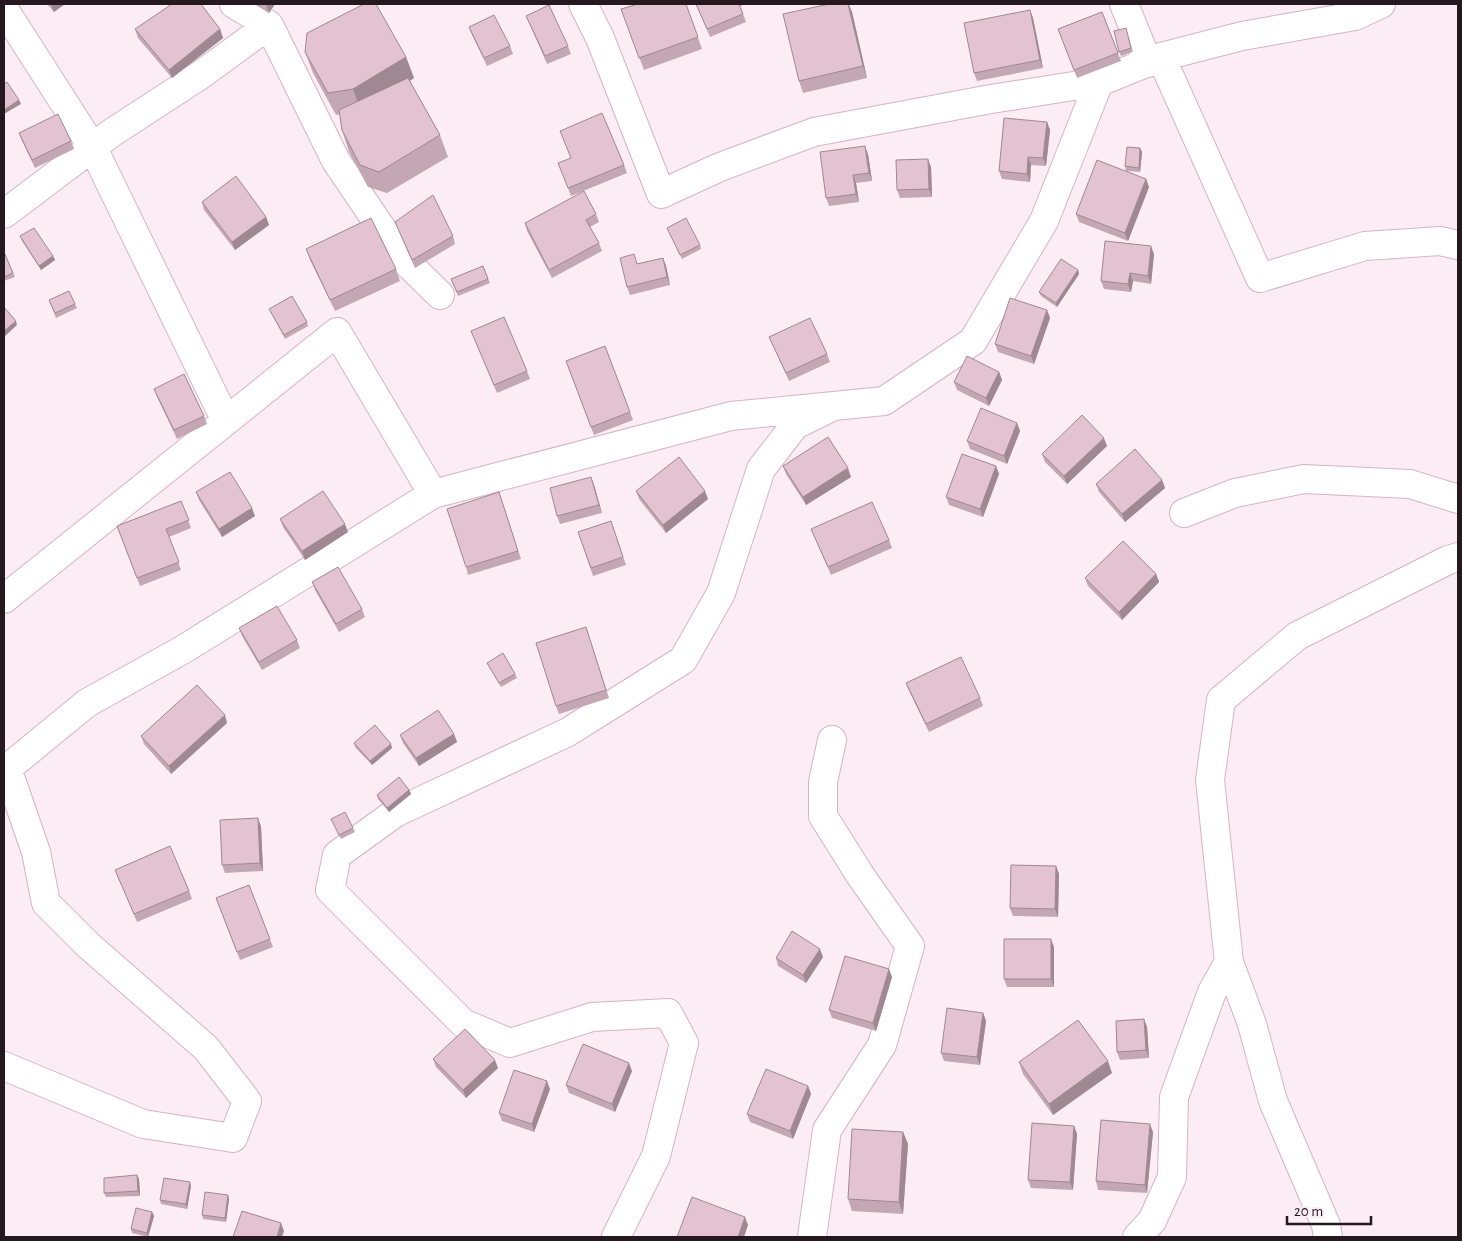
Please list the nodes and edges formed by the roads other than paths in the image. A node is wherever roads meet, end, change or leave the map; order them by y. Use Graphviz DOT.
graph roads {
  1 [pos="234,4"];
  2 [pos="583,4"];
  3 [pos="1124,4"];
  4 [pos="1381,4"];
  5 [pos="4,9"];
  6 [pos="269,24"];
  7 [pos="1154,60"];
  8 [pos="1098,82"];
  9 [pos="93,148"];
  10 [pos="4,214"];
  11 [pos="1458,245"];
  12 [pos="440,295"];
  13 [pos="832,406"];
  14 [pos="226,421"];
  15 [pos="432,494"];
  16 [pos="1458,499"];
  17 [pos="1184,513"];
  18 [pos="1458,557"];
  19 [pos="4,599"];
  20 [pos="832,740"];
  21 [pos="5,769"];
  22 [pos="1229,962"];
  23 [pos="4,1066"];
  24 [pos="616,1237"];
  25 [pos="812,1237"];
  26 [pos="1137,1237"];
  27 [pos="1328,1237"];
  1 -- 6 [label="street"];
  2 -- 8 [label="street"];
  3 -- 7 [label="street"];
  4 -- 7 [label="street"];
  5 -- 9 [label="street"];
  6 -- 9 [label="street"];
  6 -- 12 [label="street"];
  7 -- 8 [label="street"];
  7 -- 11 [label="street"];
  8 -- 13 [label="street"];
  9 -- 10 [label="street"];
  9 -- 14 [label="street"];
  13 -- 15 [label="street"];
  13 -- 24 [label="street"];
  14 -- 15 [label="street"];
  14 -- 19 [label="street"];
  15 -- 21 [label="street"];
  16 -- 17 [label="street"];
  18 -- 22 [label="street"];
  20 -- 25 [label="street"];
  21 -- 23 [label="street"];
  22 -- 26 [label="street"];
  22 -- 27 [label="street"];
}
